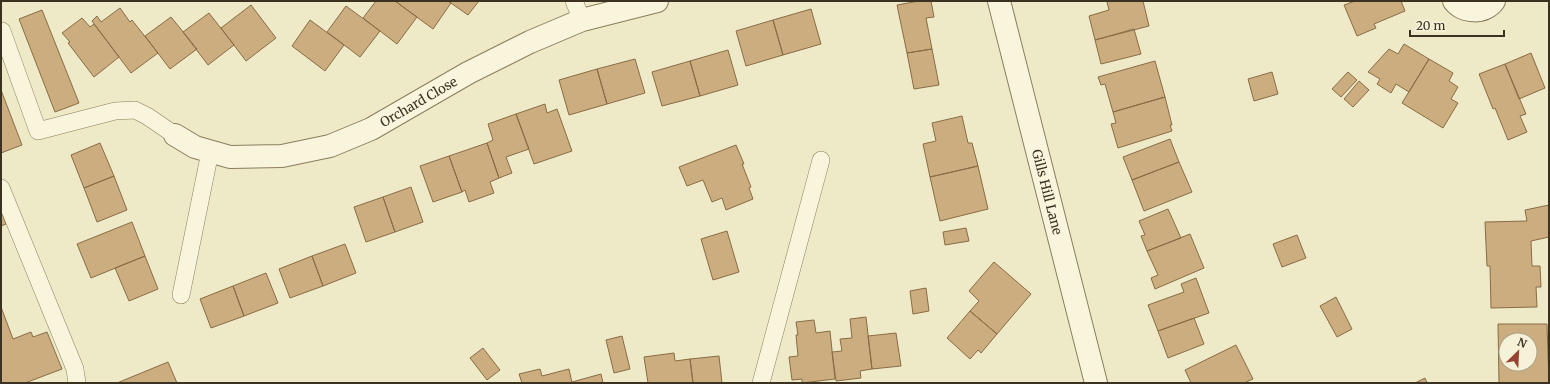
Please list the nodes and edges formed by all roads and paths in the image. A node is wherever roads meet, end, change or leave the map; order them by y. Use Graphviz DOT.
graph roads {
  1 [pos="657,1"];
  2 [pos="1000,1"];
  3 [pos="1454,1"];
  4 [pos="1494,1"];
  5 [pos="578,11"];
  6 [pos="2,31"];
  7 [pos="175,135"];
  8 [pos="210,152"];
  9 [pos="821,160"];
  10 [pos="1,188"];
  11 [pos="181,295"];
  12 [pos="77,383"];
  13 [pos="761,383"];
  14 [pos="1096,383"];
  1 -- 5 [label="street, Orchard Close"];
  2 -- 14 [label="street, Gills Hill Lane"];
  3 -- 4 [label="street"];
  5 -- 8 [label="street, Orchard Close"];
  6 -- 7 [label="lane"];
  7 -- 8 [label="street, Orchard Close"];
  8 -- 11 [label="lane"];
  9 -- 13 [label="lane"];
  10 -- 12 [label="lane"];
}
